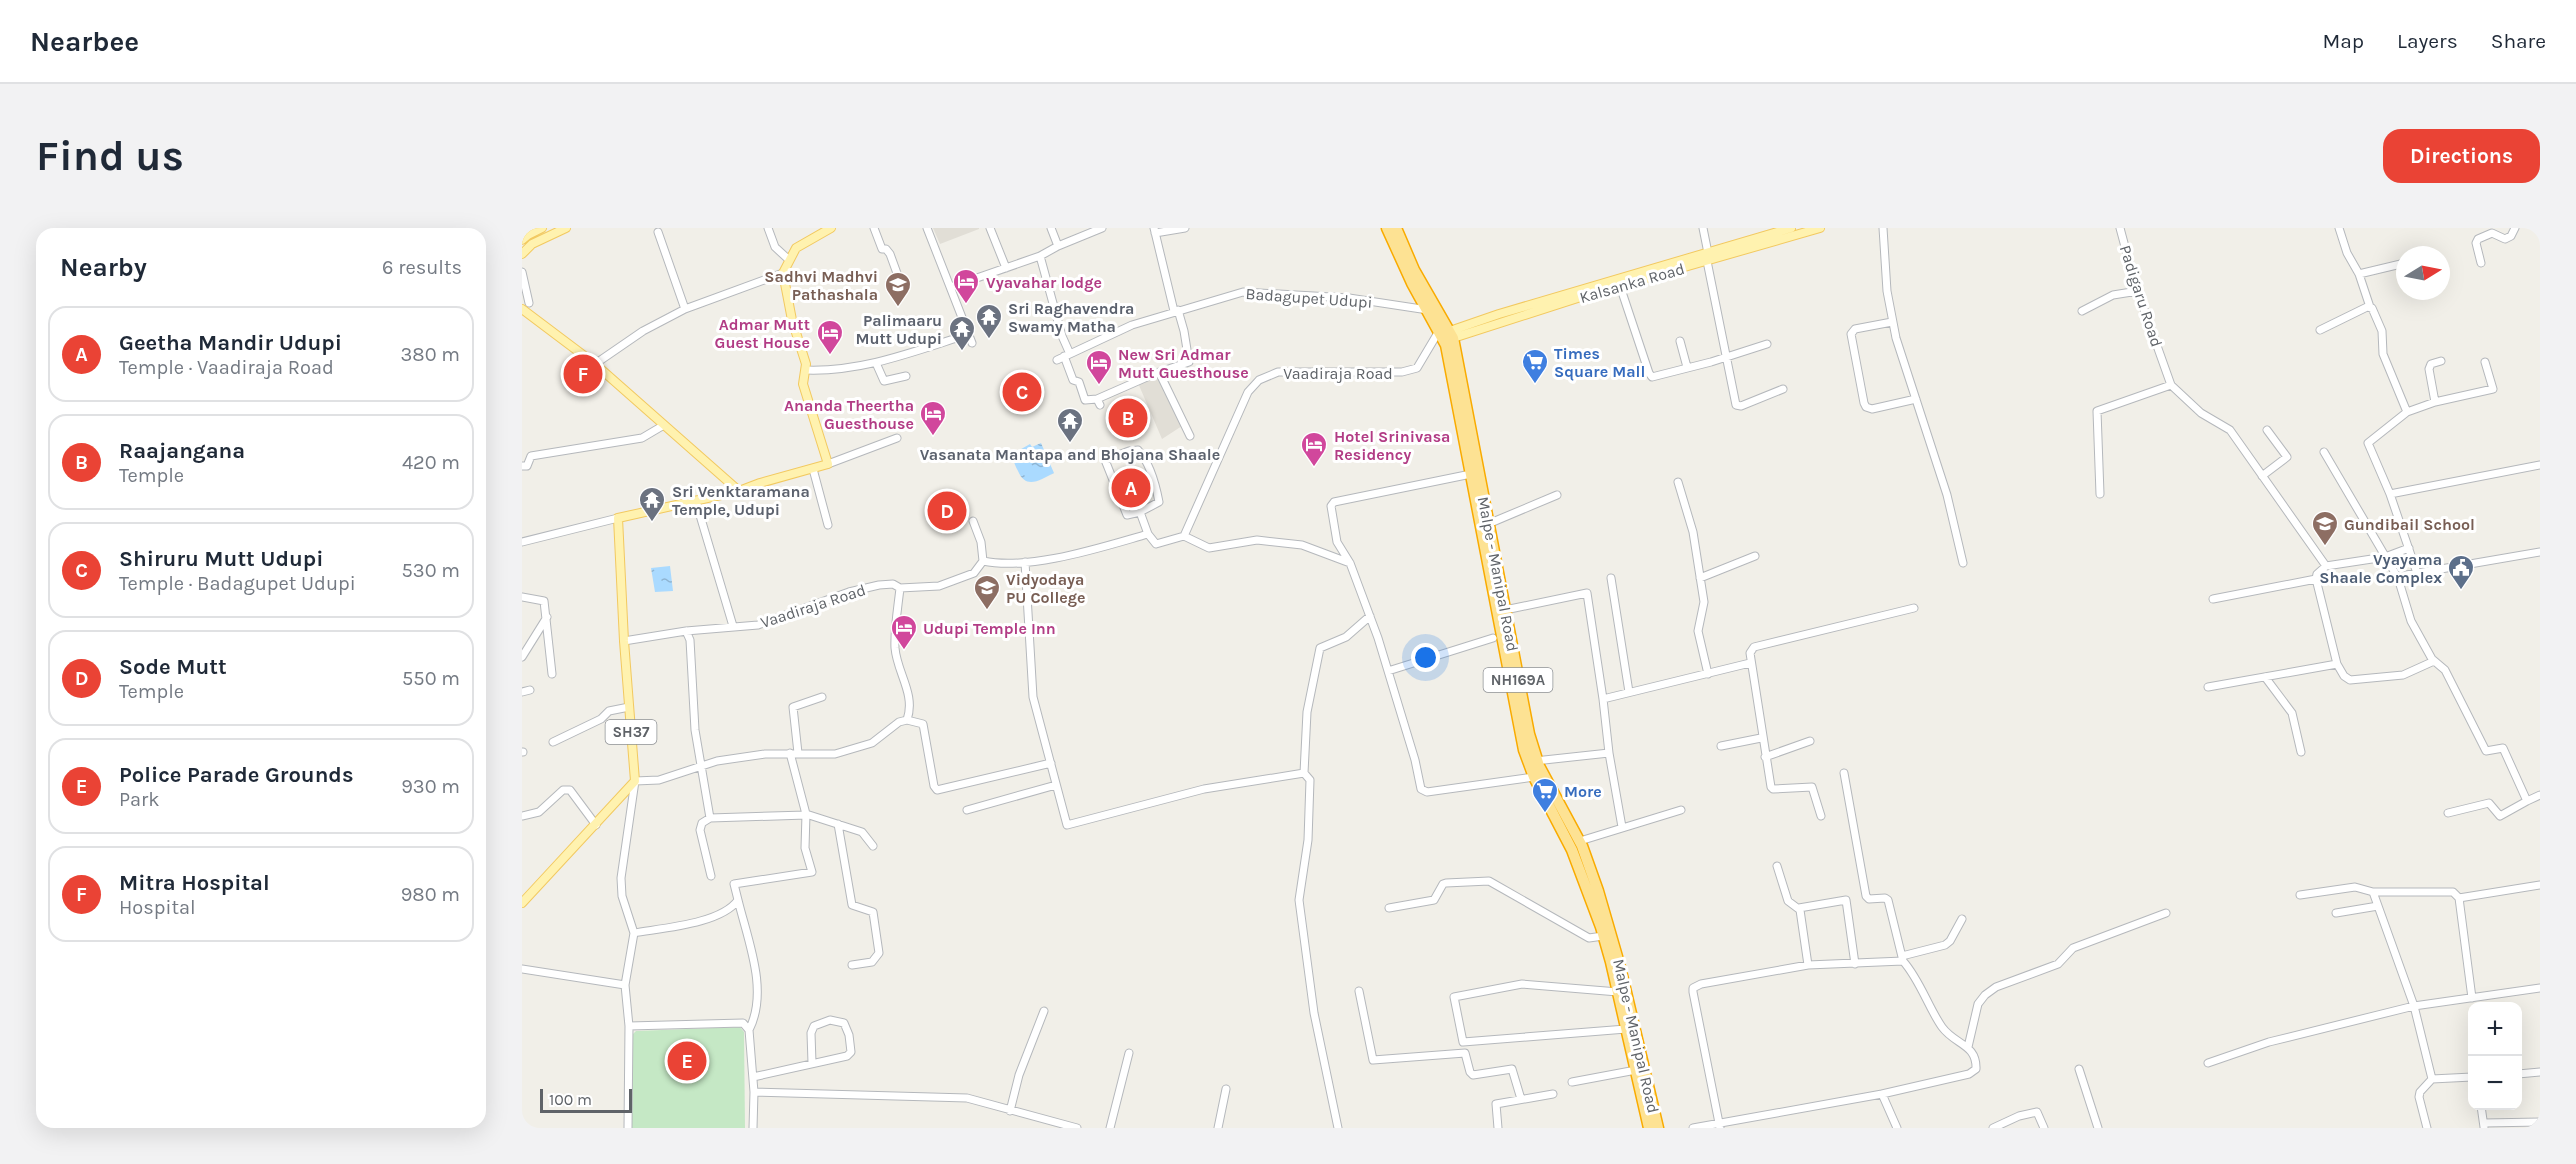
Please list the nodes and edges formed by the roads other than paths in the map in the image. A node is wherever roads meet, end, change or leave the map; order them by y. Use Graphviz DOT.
graph roads {
  1 [pos="542,228"];
  2 [pos="566,228"];
  3 [pos="768,228"];
  4 [pos="831,228"];
  5 [pos="874,228"];
  6 [pos="927,228"];
  7 [pos="990,228"];
  8 [pos="1051,228"];
  9 [pos="1102,228"];
  10 [pos="1185,228"];
  11 [pos="1387,228"];
  12 [pos="1396,228"];
  13 [pos="1703,228"];
  14 [pos="1791,228"];
  15 [pos="1820,228"];
  16 [pos="1883,228"];
  17 [pos="2120,228"];
  18 [pos="2339,228"];
  19 [pos="2515,228"];
  20 [pos="1155,230"];
  21 [pos="1778,230"];
  22 [pos="658,232"];
  23 [pos="525,234"];
  24 [pos="532,244"];
  25 [pos="1058,246"];
  26 [pos="522,254"];
  27 [pos="1040,256"];
  28 [pos="1708,257"];
  29 [pos="788,259"];
  30 [pos="2481,263"];
  31 [pos="2396,265"];
  32 [pos="1006,268"];
  33 [pos="522,272"];
  34 [pos="783,273"];
  35 [pos="2359,274"];
  36 [pos="1620,286"];
  37 [pos="902,287"];
  38 [pos="951,287"];
  39 [pos="2138,291"];
  40 [pos="525,306"];
  41 [pos="2370,307"];
  42 [pos="685,309"];
  43 [pos="1428,310"];
  44 [pos="1176,311"];
  45 [pos="2082,311"];
  46 [pos="1892,322"];
  47 [pos="2320,330"];
  48 [pos="969,334"];
  49 [pos="1445,335"];
  50 [pos="1680,341"];
  51 [pos="972,343"];
  52 [pos="1767,344"];
  53 [pos="1064,356"];
  54 [pos="1728,357"];
  55 [pos="2441,361"];
  56 [pos="2485,362"];
  57 [pos="876,363"];
  58 [pos="595,364"];
  59 [pos="1687,368"];
  60 [pos="806,370"];
  61 [pos="1159,372"];
  62 [pos="906,376"];
  63 [pos="2171,386"];
  64 [pos="1783,389"];
  65 [pos="1916,399"];
  66 [pos="2435,402"];
  67 [pos="2407,412"];
  68 [pos="664,425"];
  69 [pos="2267,430"];
  70 [pos="1190,436"];
  71 [pos="897,438"];
  72 [pos="2324,452"];
  73 [pos="828,464"];
  74 [pos="2540,465"];
  75 [pos="522,466"];
  76 [pos="813,470"];
  77 [pos="1471,474"];
  78 [pos="2262,476"];
  79 [pos="1678,482"];
  80 [pos="739,491"];
  81 [pos="2100,494"];
  82 [pos="2390,494"];
  83 [pos="1557,495"];
  84 [pos="696,502"];
  85 [pos="1140,512"];
  86 [pos="618,518"];
  87 [pos="973,521"];
  88 [pos="1488,524"];
  89 [pos="828,525"];
  90 [pos="1148,534"];
  91 [pos="1184,536"];
  92 [pos="522,542"];
  93 [pos="2409,548"];
  94 [pos="2540,552"];
  95 [pos="1755,556"];
  96 [pos="2385,557"];
  97 [pos="983,561"];
  98 [pos="1025,562"];
  99 [pos="1350,563"];
  100 [pos="1963,563"];
  101 [pos="2326,566"];
  102 [pos="2417,573"];
  103 [pos="1611,578"];
  104 [pos="1700,578"];
  105 [pos="2398,578"];
  106 [pos="2316,579"];
  107 [pos="900,588"];
  108 [pos="522,597"];
  109 [pos="2213,598"];
  110 [pos="1914,608"];
  111 [pos="1505,610"];
  112 [pos="1370,616"];
  113 [pos="547,617"];
  114 [pos="733,626"];
  115 [pos="686,631"];
  116 [pos="1493,638"];
  117 [pos="624,640"];
  118 [pos="522,657"];
  119 [pos="2434,661"];
  120 [pos="1750,663"];
  121 [pos="2337,664"];
  122 [pos="1388,671"];
  123 [pos="552,674"];
  124 [pos="1708,674"];
  125 [pos="2265,677"];
  126 [pos="2208,687"];
  127 [pos="530,690"];
  128 [pos="522,692"];
  129 [pos="1629,692"];
  130 [pos="822,696"];
  131 [pos="1603,699"];
  132 [pos="629,707"];
  133 [pos="907,720"];
  134 [pos="1761,738"];
  135 [pos="1810,741"];
  136 [pos="553,742"];
  137 [pos="1721,746"];
  138 [pos="2301,752"];
  139 [pos="790,753"];
  140 [pos="798,753"];
  141 [pos="1609,753"];
  142 [pos="1765,757"];
  143 [pos="1532,761"];
  144 [pos="1051,764"];
  145 [pos="702,767"];
  146 [pos="1304,773"];
  147 [pos="1844,773"];
  148 [pos="1534,777"];
  149 [pos="635,781"];
  150 [pos="1056,785"];
  151 [pos="2540,795"];
  152 [pos="2527,801"];
  153 [pos="967,810"];
  154 [pos="1681,810"];
  155 [pos="2448,813"];
  156 [pos="806,814"];
  157 [pos="522,816"];
  158 [pos="1821,816"];
  159 [pos="710,818"];
  160 [pos="838,824"];
  161 [pos="596,825"];
  162 [pos="1622,827"];
  163 [pos="1580,841"];
  164 [pos="873,846"];
  165 [pos="1777,866"];
  166 [pos="711,876"];
  167 [pos="2540,885"];
  168 [pos="2373,892"];
  169 [pos="2300,895"];
  170 [pos="2459,898"];
  171 [pos="738,900"];
  172 [pos="522,903"];
  173 [pos="2378,906"];
  174 [pos="1389,908"];
  175 [pos="1799,908"];
  176 [pos="2166,913"];
  177 [pos="2336,913"];
  178 [pos="1962,919"];
  179 [pos="634,933"];
  180 [pos="1603,936"];
  181 [pos="1903,959"];
  182 [pos="1855,964"];
  183 [pos="852,965"];
  184 [pos="1808,965"];
  185 [pos="522,969"];
  186 [pos="625,985"];
  187 [pos="2540,988"];
  188 [pos="1359,991"];
  189 [pos="1618,992"];
  190 [pos="2472,998"];
  191 [pos="2414,1006"];
  192 [pos="1044,1011"];
  193 [pos="629,1026"];
  194 [pos="1626,1029"];
  195 [pos="749,1030"];
  196 [pos="1463,1042"];
  197 [pos="1968,1047"];
  198 [pos="1129,1053"];
  199 [pos="1465,1053"];
  200 [pos="812,1063"];
  201 [pos="2208,1063"];
  202 [pos="2079,1069"];
  203 [pos="1636,1070"];
  204 [pos="2540,1072"];
  205 [pos="2522,1074"];
  206 [pos="753,1077"];
  207 [pos="2468,1077"];
  208 [pos="2432,1079"];
  209 [pos="1572,1082"];
  210 [pos="1226,1089"];
  211 [pos="754,1092"];
  212 [pos="1553,1094"];
  213 [pos="1882,1094"];
  214 [pos="1521,1099"];
  215 [pos="2482,1110"];
  216 [pos="1010,1111"];
  217 [pos="2540,1122"];
  218 [pos="1719,1125"];
  219 [pos="2519,1125"];
  220 [pos="2484,1126"];
  221 [pos="628,1128"];
  222 [pos="753,1128"];
  223 [pos="1077,1128"];
  224 [pos="1110,1128"];
  225 [pos="1218,1128"];
  226 [pos="1338,1128"];
  227 [pos="1498,1128"];
  228 [pos="1649,1128"];
  229 [pos="1658,1128"];
  230 [pos="1693,1128"];
  231 [pos="1897,1128"];
  232 [pos="1993,1128"];
  233 [pos="2044,1128"];
  234 [pos="2098,1128"];
  235 [pos="2427,1128"];
  1 -- 23 [label="main road"];
  2 -- 24 [label="main road"];
  3 -- 29 [label="street"];
  4 -- 29 [label="main road"];
  5 -- 37 [label="street"];
  6 -- 38 [label="street"];
  7 -- 32 [label="street"];
  8 -- 25 [label="street"];
  9 -- 25 [label="street"];
  10 -- 20 [label="street"];
  11 -- 43 [label="highway, Malpe - Manipal Road / NH169A"];
  12 -- 49 [label="highway, Malpe - Manipal Road / NH169A"];
  13 -- 28 [label="street"];
  14 -- 21 [label="main road"];
  15 -- 28 [label="main road, Kalsanka Road"];
  16 -- 46 [label="street"];
  17 -- 39 [label="street, Padigaru Road"];
  18 -- 35 [label="street"];
  19 -- 30 [label="street"];
  20 -- 44 [label="street"];
  21 -- 28 [label="main road"];
  22 -- 42 [label="street"];
  23 -- 24 [label="street"];
  24 -- 26 [label="main road"];
  25 -- 27 [label="street"];
  27 -- 32 [label="street"];
  27 -- 53 [label="street"];
  28 -- 36 [label="main road, Kalsanka Road"];
  28 -- 49 [label="main road"];
  28 -- 54 [label="street"];
  29 -- 34 [label="main road"];
  31 -- 35 [label="street"];
  32 -- 38 [label="street"];
  33 -- 40 [label="street"];
  34 -- 42 [label="street"];
  34 -- 60 [label="main road"];
  35 -- 41 [label="street"];
  36 -- 49 [label="main road, Kalsanka Road"];
  36 -- 59 [label="street"];
  38 -- 48 [label="street"];
  39 -- 45 [label="street"];
  39 -- 63 [label="street, Padigaru Road"];
  40 -- 58 [label="main road"];
  41 -- 47 [label="street"];
  41 -- 67 [label="street"];
  42 -- 58 [label="street"];
  43 -- 44 [label="street, Badagupet Udupi"];
  43 -- 49 [label="highway, Malpe - Manipal Road / NH169A"];
  44 -- 53 [label="street, Badagupet Udupi"];
  44 -- 61 [label="street"];
  46 -- 65 [label="street"];
  46 -- 65 [label="street"];
  48 -- 51 [label="street"];
  48 -- 57 [label="street"];
  49 -- 77 [label="highway, Malpe - Manipal Road / NH169A"];
  49 -- 88 [label="highway, Malpe - Manipal Road / NH169A"];
  49 -- 91 [label="street, Vaadiraja Road"];
  50 -- 59 [label="street"];
  52 -- 54 [label="street"];
  53 -- 61 [label="street"];
  54 -- 59 [label="street"];
  54 -- 64 [label="street"];
  55 -- 66 [label="street"];
  56 -- 66 [label="street"];
  57 -- 60 [label="street"];
  57 -- 62 [label="street"];
  58 -- 68 [label="main road"];
  60 -- 73 [label="main road"];
  61 -- 70 [label="street"];
  63 -- 78 [label="street"];
  63 -- 81 [label="street"];
  65 -- 100 [label="street"];
  66 -- 67 [label="street"];
  67 -- 82 [label="street"];
  68 -- 75 [label="street"];
  68 -- 80 [label="main road"];
  69 -- 78 [label="street"];
  71 -- 73 [label="street"];
  72 -- 96 [label="street"];
  73 -- 76 [label="main road"];
  74 -- 82 [label="street"];
  76 -- 80 [label="main road"];
  76 -- 89 [label="street"];
  77 -- 99 [label="street"];
  77 -- 143 [label="highway, Malpe - Manipal Road / NH169A"];
  78 -- 101 [label="street"];
  79 -- 104 [label="street"];
  80 -- 84 [label="main road"];
  82 -- 93 [label="street"];
  83 -- 88 [label="street"];
  84 -- 86 [label="main road"];
  84 -- 114 [label="street"];
  85 -- 85 [label="street"];
  85 -- 90 [label="street"];
  86 -- 92 [label="street"];
  86 -- 117 [label="main road, SH37"];
  87 -- 97 [label="street"];
  88 -- 111 [label="highway, Malpe - Manipal Road / NH169A"];
  90 -- 91 [label="street"];
  90 -- 98 [label="street"];
  91 -- 99 [label="street"];
  93 -- 96 [label="street"];
  93 -- 102 [label="street"];
  94 -- 102 [label="street"];
  95 -- 104 [label="street"];
  96 -- 101 [label="street"];
  96 -- 105 [label="street"];
  97 -- 98 [label="street"];
  97 -- 107 [label="street, Vaadiraja Road"];
  98 -- 144 [label="street"];
  99 -- 112 [label="street"];
  101 -- 106 [label="street"];
  102 -- 105 [label="street"];
  103 -- 129 [label="street"];
  104 -- 124 [label="street"];
  105 -- 119 [label="street"];
  106 -- 109 [label="street"];
  106 -- 121 [label="street"];
  107 -- 114 [label="street, Vaadiraja Road"];
  107 -- 133 [label="street"];
  108 -- 113 [label="street"];
  110 -- 120 [label="street"];
  111 -- 131 [label="street"];
  111 -- 143 [label="highway, Malpe - Manipal Road / NH169A"];
  112 -- 122 [label="street"];
  112 -- 146 [label="street"];
  113 -- 118 [label="street"];
  113 -- 123 [label="street"];
  114 -- 115 [label="street, Vaadiraja Road"];
  115 -- 117 [label="street, Vaadiraja Road"];
  115 -- 145 [label="street"];
  116 -- 122 [label="street"];
  117 -- 132 [label="main road, SH37"];
  119 -- 121 [label="street"];
  119 -- 152 [label="street"];
  120 -- 124 [label="street"];
  120 -- 134 [label="street"];
  121 -- 125 [label="street"];
  122 -- 148 [label="street"];
  124 -- 129 [label="street"];
  125 -- 126 [label="street"];
  125 -- 138 [label="street"];
  127 -- 128 [label="street"];
  129 -- 131 [label="street"];
  130 -- 140 [label="street"];
  131 -- 141 [label="street"];
  132 -- 136 [label="street"];
  132 -- 149 [label="main road, SH37"];
  133 -- 140 [label="street"];
  133 -- 144 [label="street"];
  134 -- 137 [label="street"];
  134 -- 142 [label="street"];
  135 -- 142 [label="street"];
  139 -- 140 [label="street"];
  139 -- 145 [label="street"];
  139 -- 156 [label="street"];
  141 -- 143 [label="street"];
  141 -- 162 [label="street"];
  142 -- 158 [label="street"];
  143 -- 148 [label="highway, Malpe - Manipal Road / NH169A"];
  143 -- 163 [label="highway, Malpe - Manipal Road / NH169A"];
  144 -- 150 [label="street"];
  145 -- 149 [label="street"];
  145 -- 159 [label="street"];
  146 -- 150 [label="street"];
  146 -- 226 [label="street"];
  147 -- 181 [label="street"];
  148 -- 180 [label="highway, Malpe - Manipal Road / NH169A"];
  149 -- 161 [label="main road"];
  149 -- 179 [label="street"];
  150 -- 153 [label="street"];
  151 -- 152 [label="street"];
  152 -- 155 [label="street"];
  154 -- 162 [label="street"];
  156 -- 159 [label="street"];
  156 -- 160 [label="street"];
  156 -- 171 [label="street"];
  157 -- 161 [label="street"];
  159 -- 166 [label="street"];
  160 -- 164 [label="street"];
  160 -- 183 [label="street"];
  161 -- 172 [label="main road"];
  162 -- 163 [label="street"];
  163 -- 229 [label="highway, Malpe - Manipal Road / NH169A"];
  165 -- 175 [label="street"];
  167 -- 170 [label="street"];
  168 -- 169 [label="street"];
  168 -- 170 [label="street"];
  168 -- 173 [label="street"];
  170 -- 190 [label="street"];
  171 -- 179 [label="street"];
  171 -- 195 [label="street"];
  173 -- 177 [label="street"];
  173 -- 191 [label="street"];
  174 -- 180 [label="street"];
  175 -- 182 [label="street"];
  175 -- 184 [label="street"];
  176 -- 197 [label="street"];
  178 -- 181 [label="street"];
  179 -- 186 [label="street"];
  180 -- 189 [label="highway, Malpe - Manipal Road / NH169A"];
  181 -- 182 [label="street"];
  181 -- 197 [label="street"];
  182 -- 184 [label="street"];
  184 -- 218 [label="street"];
  185 -- 186 [label="street"];
  186 -- 193 [label="street"];
  187 -- 190 [label="street"];
  188 -- 199 [label="street"];
  189 -- 194 [label="highway, Malpe - Manipal Road / NH169A"];
  189 -- 196 [label="street"];
  190 -- 191 [label="street"];
  191 -- 201 [label="street"];
  191 -- 208 [label="street"];
  192 -- 216 [label="street"];
  193 -- 195 [label="street"];
  193 -- 221 [label="street"];
  194 -- 196 [label="street"];
  194 -- 203 [label="highway, Malpe - Manipal Road / NH169A"];
  195 -- 206 [label="street"];
  196 -- 199 [label="street"];
  197 -- 213 [label="street"];
  198 -- 224 [label="street"];
  199 -- 214 [label="street"];
  200 -- 200 [label="street"];
  200 -- 206 [label="street"];
  202 -- 234 [label="street"];
  203 -- 209 [label="street"];
  203 -- 228 [label="highway, Malpe - Manipal Road / NH169A"];
  204 -- 205 [label="street"];
  206 -- 211 [label="street"];
  207 -- 208 [label="street"];
  208 -- 235 [label="street"];
  210 -- 225 [label="street"];
  211 -- 216 [label="street"];
  211 -- 222 [label="street"];
  212 -- 214 [label="street"];
  213 -- 218 [label="street"];
  213 -- 231 [label="street"];
  214 -- 227 [label="street"];
  215 -- 220 [label="street"];
  216 -- 223 [label="street"];
  217 -- 219 [label="street"];
  218 -- 230 [label="street"];
  219 -- 220 [label="street"];
  232 -- 233 [label="street"];
}
